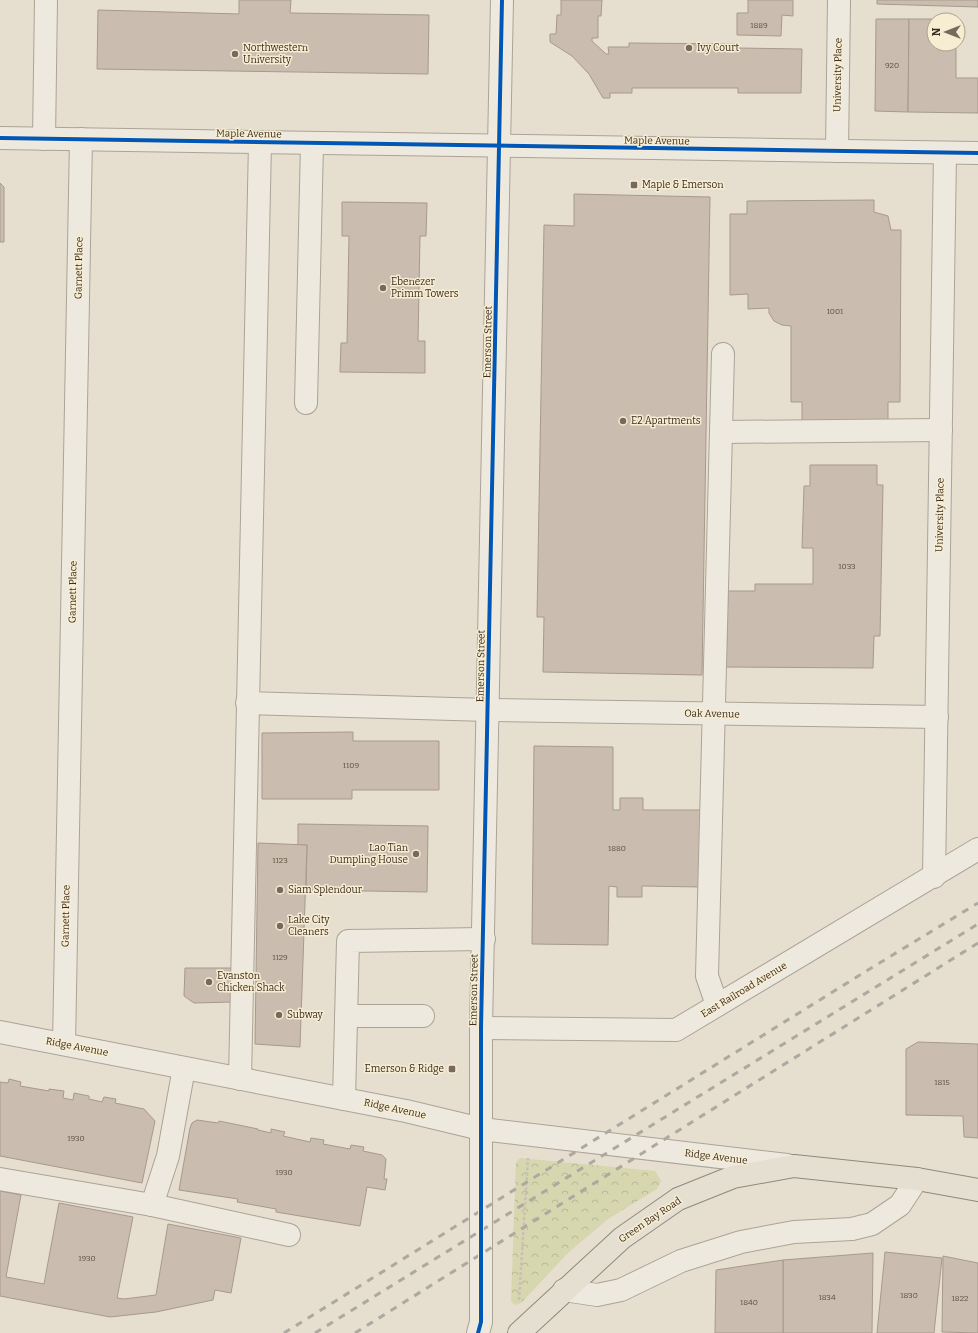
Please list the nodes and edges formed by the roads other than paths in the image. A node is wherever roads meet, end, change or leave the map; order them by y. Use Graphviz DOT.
graph roads {
  1 [pos="46,0"];
  2 [pos="839,0"];
  3 [pos="505,5"];
  4 [pos="0,138"];
  5 [pos="44,139"];
  6 [pos="81,139"];
  7 [pos="260,143"];
  8 [pos="312,144"];
  9 [pos="500,147"];
  10 [pos="837,150"];
  11 [pos="945,153"];
  12 [pos="978,153"];
  13 [pos="723,354"];
  14 [pos="306,403"];
  15 [pos="941,430"];
  16 [pos="721,432"];
  17 [pos="247,703"];
  18 [pos="488,710"];
  19 [pos="714,714"];
  20 [pos="937,717"];
  21 [pos="978,850"];
  22 [pos="934,877"];
  23 [pos="484,939"];
  24 [pos="717,1005"];
  25 [pos="346,1016"];
  26 [pos="423,1016"];
  27 [pos="481,1028"];
  28 [pos="0,1032"];
  29 [pos="64,1044"];
  30 [pos="184,1068"];
  31 [pos="240,1078"];
  32 [pos="344,1099"];
  33 [pos="481,1129"];
  34 [pos="794,1166"];
  35 [pos="917,1178"];
  36 [pos="0,1179"];
  37 [pos="978,1190"];
  38 [pos="152,1205"];
  39 [pos="289,1235"];
  40 [pos="564,1290"];
  41 [pos="478,1333"];
  42 [pos="519,1333"];
  1 -- 5 [label="street"];
  2 -- 10 [label="street, University Place"];
  3 -- 9 [label="street, Emerson Street"];
  4 -- 5 [label="street, Maple Avenue"];
  5 -- 6 [label="street, Maple Avenue"];
  6 -- 7 [label="street, Maple Avenue"];
  6 -- 29 [label="street, Garnett Place"];
  7 -- 8 [label="street, Maple Avenue"];
  7 -- 17 [label="street"];
  8 -- 9 [label="street, Maple Avenue"];
  8 -- 14 [label="street"];
  9 -- 10 [label="street, Maple Avenue"];
  9 -- 18 [label="street, Emerson Street"];
  10 -- 11 [label="street, Maple Avenue"];
  11 -- 12 [label="street, Maple Avenue"];
  11 -- 15 [label="street, University Place"];
  13 -- 16 [label="street"];
  15 -- 16 [label="street"];
  15 -- 20 [label="street, University Place"];
  16 -- 19 [label="street"];
  17 -- 18 [label="street, Oak Avenue"];
  17 -- 31 [label="street"];
  18 -- 19 [label="street, Oak Avenue"];
  18 -- 23 [label="street, Emerson Street"];
  19 -- 20 [label="street, Oak Avenue"];
  19 -- 24 [label="street"];
  20 -- 22 [label="street, University Place"];
  21 -- 22 [label="street, East Railroad Avenue"];
  22 -- 24 [label="street, East Railroad Avenue"];
  23 -- 25 [label="street"];
  23 -- 27 [label="street, Emerson Street"];
  24 -- 27 [label="street, East Railroad Avenue"];
  25 -- 26 [label="street"];
  25 -- 32 [label="street"];
  27 -- 33 [label="street, Emerson Street"];
  28 -- 29 [label="street, Ridge Avenue"];
  29 -- 30 [label="street, Ridge Avenue"];
  30 -- 31 [label="street, Ridge Avenue"];
  30 -- 38 [label="street"];
  31 -- 32 [label="street, Ridge Avenue"];
  32 -- 33 [label="street, Ridge Avenue"];
  33 -- 34 [label="street, Ridge Avenue"];
  33 -- 41 [label="street, Emerson Street"];
  34 -- 35 [label="main road, Green Bay Road"];
  34 -- 40 [label="main road, Green Bay Road"];
  35 -- 37 [label="main road, Green Bay Road"];
  35 -- 40 [label="street"];
  36 -- 38 [label="street"];
  38 -- 39 [label="street"];
  40 -- 42 [label="main road, Green Bay Road"];
}
